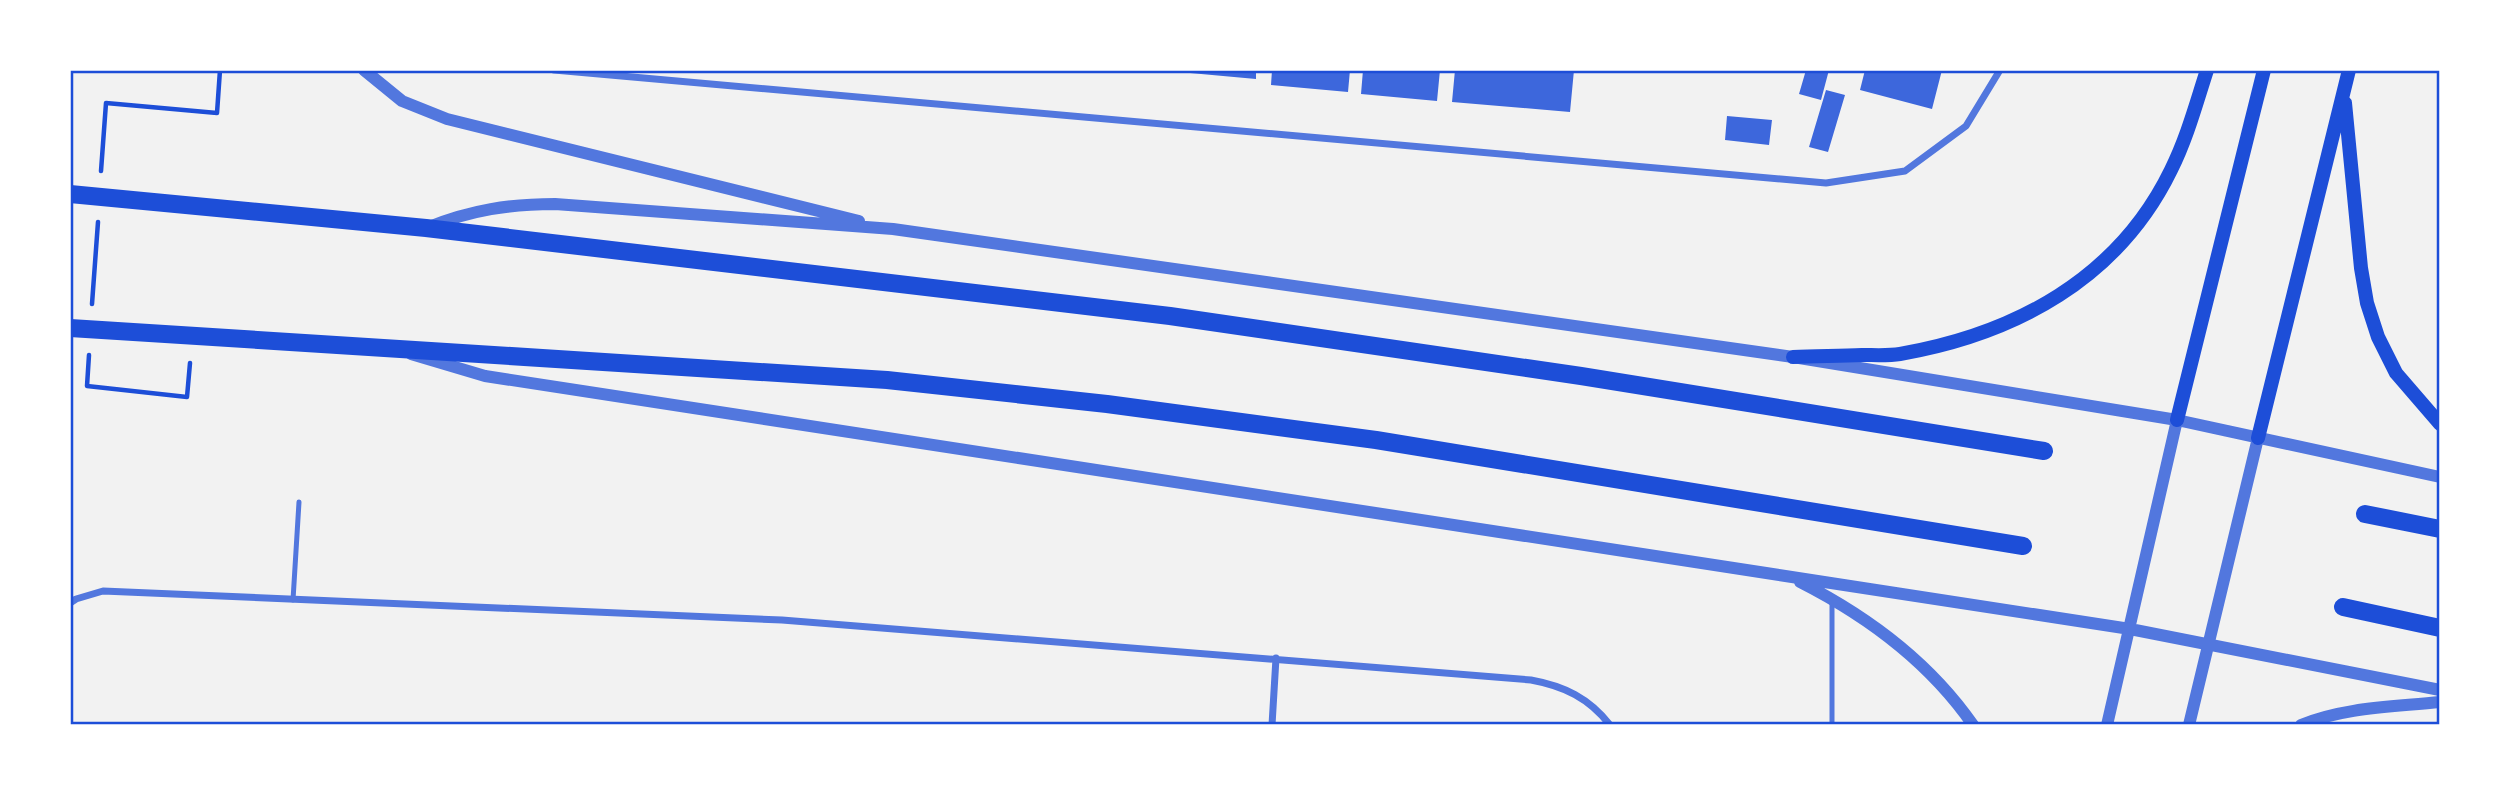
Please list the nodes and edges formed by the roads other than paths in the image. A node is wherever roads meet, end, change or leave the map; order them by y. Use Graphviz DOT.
graph roads {
  1 [pos="364,70"];
  2 [pos="554,70"];
  3 [pos="2000,70"];
  4 [pos="2207,70"];
  5 [pos="2264,70"];
  6 [pos="2349,70"];
  7 [pos="2344,91"];
  8 [pos="70,194"];
  9 [pos="426,228"];
  10 [pos="893,229"];
  11 [pos="70,328"];
  12 [pos="394,347"];
  13 [pos="1793,357"];
  14 [pos="2177,420"];
  15 [pos="2440,424"];
  16 [pos="2258,438"];
  17 [pos="2044,451"];
  18 [pos="2440,477"];
  19 [pos="299,502"];
  20 [pos="2365,514"];
  21 [pos="2440,529"];
  22 [pos="2023,546"];
  23 [pos="1790,577"];
  24 [pos="1832,598"];
  25 [pos="293,600"];
  26 [pos="70,603"];
  27 [pos="2343,607"];
  28 [pos="2440,628"];
  29 [pos="2130,629"];
  30 [pos="2207,645"];
  31 [pos="1276,658"];
  32 [pos="2440,690"];
  33 [pos="2440,702"];
  34 [pos="1272,725"];
  35 [pos="1610,725"];
  36 [pos="1832,725"];
  37 [pos="1973,725"];
  38 [pos="2107,725"];
  39 [pos="2189,725"];
  40 [pos="2301,725"];
  1 -- 10 [label="street"];
  2 -- 3 [label="street"];
  4 -- 13 [label="main road"];
  5 -- 14 [label="main road"];
  6 -- 7 [label="main road"];
  7 -- 15 [label="main road"];
  7 -- 16 [label="main road"];
  8 -- 9 [label="main road"];
  9 -- 10 [label="street"];
  9 -- 17 [label="main road"];
  10 -- 13 [label="street"];
  11 -- 12 [label="main road"];
  12 -- 22 [label="main road"];
  12 -- 23 [label="street"];
  13 -- 14 [label="street"];
  14 -- 16 [label="street"];
  14 -- 29 [label="street"];
  16 -- 18 [label="street"];
  16 -- 30 [label="street"];
  19 -- 25 [label="lane"];
  20 -- 21 [label="main road"];
  23 -- 24 [label="street"];
  23 -- 29 [label="street"];
  24 -- 36 [label="lane"];
  24 -- 37 [label="street"];
  25 -- 26 [label="street"];
  25 -- 31 [label="street"];
  27 -- 28 [label="main road"];
  29 -- 30 [label="street"];
  29 -- 38 [label="street"];
  30 -- 32 [label="street"];
  30 -- 39 [label="street"];
  31 -- 34 [label="street"];
  31 -- 35 [label="street"];
  33 -- 40 [label="street"];
}
